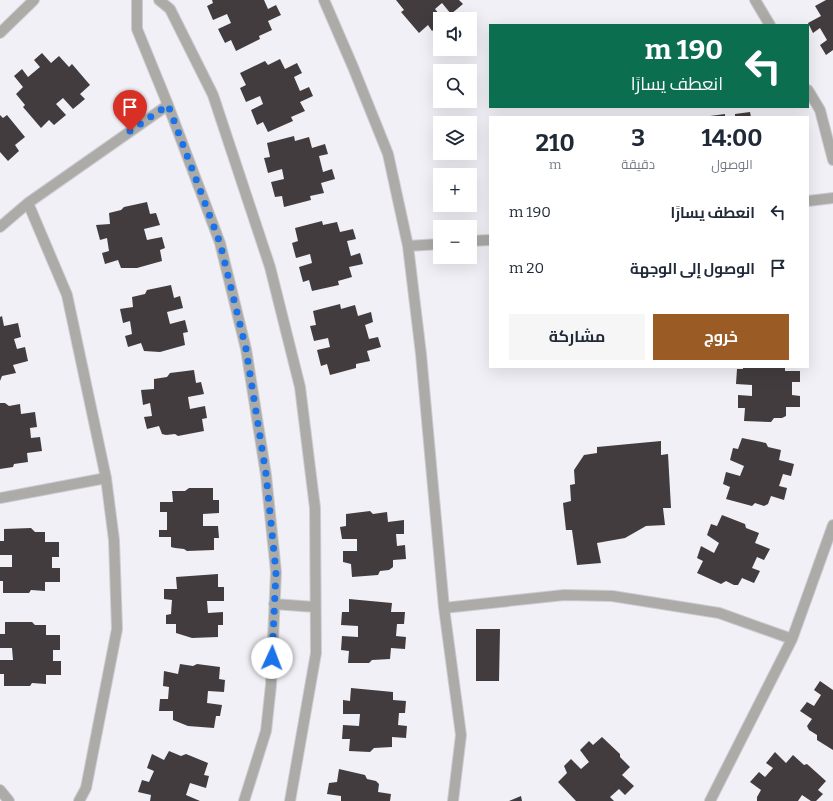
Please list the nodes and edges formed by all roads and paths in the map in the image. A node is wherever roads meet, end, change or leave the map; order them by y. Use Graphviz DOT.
graph roads {
  1 [pos="34,0"];
  2 [pos="137,0"];
  3 [pos="159,0"];
  4 [pos="324,0"];
  5 [pos="756,0"];
  6 [pos="769,24"];
  7 [pos="0,33"];
  8 [pos="809,92"];
  9 [pos="168,105"];
  10 [pos="833,160"];
  11 [pos="833,198"];
  12 [pos="809,201"];
  13 [pos="28,203"];
  14 [pos="0,227"];
  15 [pos="489,240"];
  16 [pos="477,241"];
  17 [pos="433,244"];
  18 [pos="408,246"];
  19 [pos="106,478"];
  20 [pos="0,498"];
  21 [pos="833,525"];
  22 [pos="274,604"];
  23 [pos="315,608"];
  24 [pos="444,608"];
  25 [pos="792,639"];
  26 [pos="0,790"];
  27 [pos="9,801"];
  28 [pos="79,801"];
  29 [pos="244,801"];
  30 [pos="290,801"];
  31 [pos="454,801"];
  32 [pos="710,801"];
  1 -- 7 [label="street"];
  2 -- 9 [label="street"];
  3 -- 23 [label="street"];
  4 -- 18 [label="street"];
  5 -- 6 [label="street"];
  8 -- 10 [label="street"];
  9 -- 13 [label="street"];
  9 -- 22 [label="street"];
  11 -- 12 [label="street"];
  13 -- 14 [label="street"];
  13 -- 19 [label="street"];
  15 -- 16 [label="street"];
  17 -- 18 [label="street"];
  18 -- 24 [label="street"];
  19 -- 20 [label="street"];
  19 -- 28 [label="street"];
  21 -- 25 [label="street"];
  22 -- 23 [label="street"];
  22 -- 29 [label="street"];
  23 -- 30 [label="street"];
  24 -- 25 [label="street"];
  24 -- 31 [label="street"];
  25 -- 32 [label="street"];
  26 -- 27 [label="street"];
}
